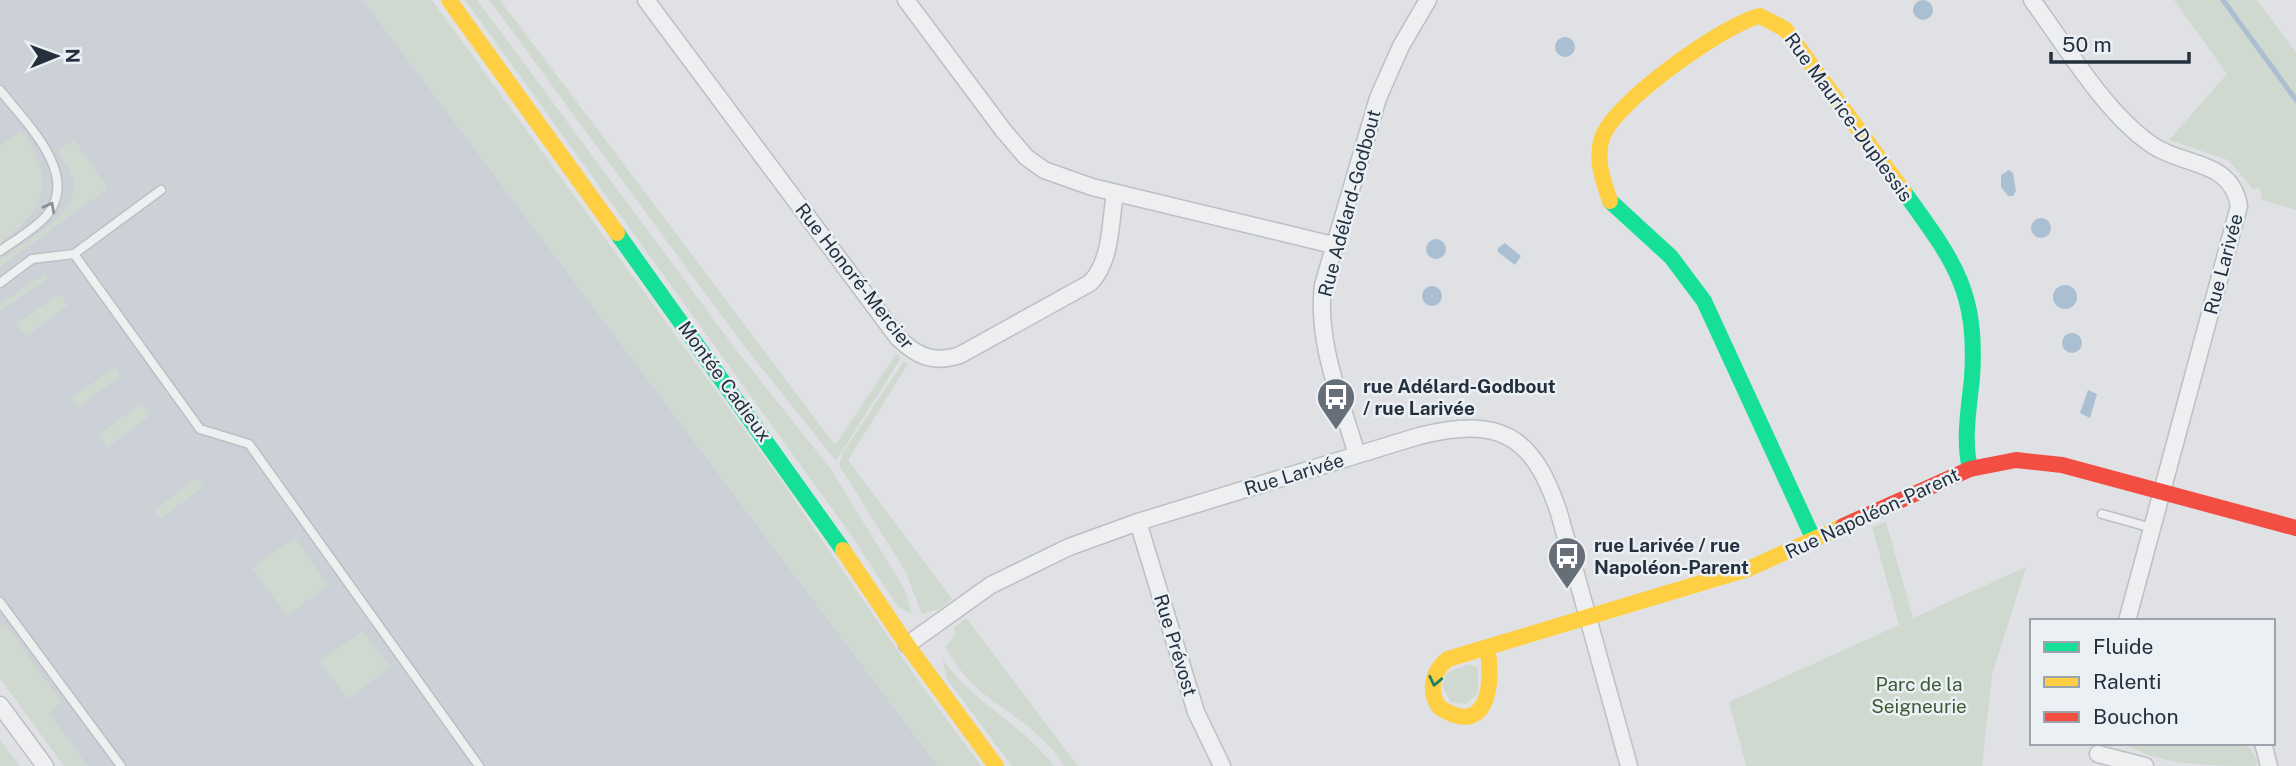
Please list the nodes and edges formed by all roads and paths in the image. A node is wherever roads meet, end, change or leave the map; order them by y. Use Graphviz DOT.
graph roads {
  1 [pos="449,0"];
  2 [pos="646,0"];
  3 [pos="906,0"];
  4 [pos="1428,0"];
  5 [pos="2032,0"];
  6 [pos="0,90"];
  7 [pos="161,190"];
  8 [pos="1115,193"];
  9 [pos="1333,245"];
  10 [pos="0,251"];
  11 [pos="75,254"];
  12 [pos="0,283"];
  13 [pos="1357,455"];
  14 [pos="1970,469"];
  15 [pos="2161,493"];
  16 [pos="2102,514"];
  17 [pos="1138,522"];
  18 [pos="2152,528"];
  19 [pos="2296,528"];
  20 [pos="1814,540"];
  21 [pos="0,602"];
  22 [pos="1587,618"];
  23 [pos="2128,619"];
  24 [pos="907,645"];
  25 [pos="1487,647"];
  26 [pos="0,705"];
  27 [pos="2264,745"];
  28 [pos="2098,755"];
  29 [pos="45,766"];
  30 [pos="121,766"];
  31 [pos="479,766"];
  32 [pos="996,766"];
  33 [pos="1222,766"];
  34 [pos="1629,766"];
  35 [pos="2145,766"];
  36 [pos="2269,766"];
  1 -- 24 [label="street, Montée Cadieux"];
  2 -- 8 [label="street, Rue Honoré-Mercier"];
  3 -- 8 [label="street"];
  4 -- 9 [label="street, Rue Adélard-Godbout"];
  5 -- 15 [label="street, Rue Larivée"];
  10 -- 6 [label="lane, one-way"];
  7 -- 11 [label="lane"];
  8 -- 9 [label="street"];
  9 -- 13 [label="street, Rue Adélard-Godbout"];
  11 -- 12 [label="lane"];
  11 -- 31 [label="lane"];
  13 -- 17 [label="street, Rue Larivée"];
  13 -- 22 [label="street, Rue Larivée"];
  14 -- 15 [label="street, Rue Napoléon-Parent"];
  14 -- 20 [label="street, Rue Napoléon-Parent"];
  14 -- 20 [label="street, Rue Maurice-Duplessis"];
  15 -- 18 [label="street, Rue Larivée"];
  15 -- 19 [label="street"];
  16 -- 18 [label="lane"];
  17 -- 24 [label="street, Rue Larivée"];
  17 -- 33 [label="street, Rue Prévost"];
  18 -- 23 [label="street, Rue Larivée"];
  20 -- 22 [label="street, Rue Napoléon-Parent"];
  21 -- 30 [label="lane"];
  22 -- 25 [label="street"];
  22 -- 34 [label="street, Rue Larivée"];
  24 -- 32 [label="street, Montée Cadieux"];
  25 -- 25 [label="street, one-way"];
  26 -- 29 [label="street"];
  27 -- 36 [label="street"];
  28 -- 35 [label="street"];
}
